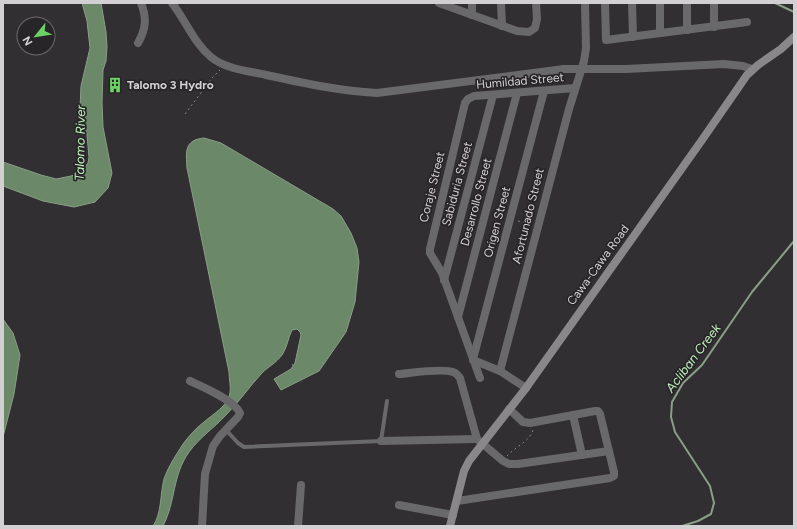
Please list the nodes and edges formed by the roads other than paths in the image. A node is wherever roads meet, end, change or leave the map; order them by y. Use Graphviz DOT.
graph roads {
  1 [pos="141,3"];
  2 [pos="172,3"];
  3 [pos="472,3"];
  4 [pos="501,3"];
  5 [pos="536,3"];
  6 [pos="585,3"];
  7 [pos="605,3"];
  8 [pos="632,3"];
  9 [pos="660,3"];
  10 [pos="687,3"];
  11 [pos="714,3"];
  12 [pos="442,4"];
  13 [pos="472,15"];
  14 [pos="747,22"];
  15 [pos="502,26"];
  16 [pos="714,26"];
  17 [pos="687,30"];
  18 [pos="660,33"];
  19 [pos="633,37"];
  20 [pos="794,38"];
  21 [pos="138,43"];
  22 [pos="582,69"];
  23 [pos="752,69"];
  24 [pos="575,88"];
  25 [pos="544,90"];
  26 [pos="517,93"];
  27 [pos="493,95"];
  28 [pos="468,99"];
  29 [pos="444,280"];
  30 [pos="458,317"];
  31 [pos="473,360"];
  32 [pos="500,371"];
  33 [pos="399,374"];
  34 [pos="480,378"];
  35 [pos="190,381"];
  36 [pos="526,388"];
  37 [pos="387,401"];
  38 [pos="509,409"];
  39 [pos="573,415"];
  40 [pos="226,430"];
  41 [pos="381,441"];
  42 [pos="480,441"];
  43 [pos="609,451"];
  44 [pos="582,455"];
  45 [pos="302,485"];
  46 [pos="457,501"];
  47 [pos="399,505"];
  48 [pos="453,515"];
  49 [pos="202,526"];
  50 [pos="298,526"];
  51 [pos="450,526"];
  1 -- 21 [label="street"];
  2 -- 22 [label="street"];
  3 -- 13 [label="street"];
  4 -- 15 [label="street"];
  5 -- 15 [label="street"];
  6 -- 22 [label="street, Afortunado Street"];
  7 -- 19 [label="street"];
  8 -- 19 [label="street"];
  9 -- 18 [label="street"];
  10 -- 17 [label="street"];
  11 -- 16 [label="street"];
  12 -- 13 [label="street"];
  13 -- 15 [label="street"];
  14 -- 16 [label="street"];
  16 -- 17 [label="street"];
  17 -- 18 [label="street"];
  18 -- 19 [label="street"];
  20 -- 23 [label="street, Cawa-Cawa Road"];
  22 -- 23 [label="street"];
  22 -- 24 [label="street, Afortunado Street"];
  23 -- 36 [label="street, Cawa-Cawa Road"];
  24 -- 25 [label="street, Humildad Street"];
  24 -- 32 [label="street, Afortunado Street"];
  25 -- 26 [label="street, Humildad Street"];
  25 -- 31 [label="street, Origen Street"];
  26 -- 27 [label="street, Humildad Street"];
  26 -- 30 [label="street, Desarrollo Street"];
  27 -- 28 [label="street, Humildad Street"];
  27 -- 29 [label="street, Sabiduria Street"];
  28 -- 29 [label="street, Coraje Street"];
  29 -- 30 [label="street, Coraje Street"];
  30 -- 31 [label="street, Coraje Street"];
  31 -- 32 [label="street"];
  31 -- 34 [label="street, Coraje Street"];
  32 -- 36 [label="street"];
  33 -- 42 [label="street"];
  35 -- 40 [label="street"];
  36 -- 38 [label="street, Cawa-Cawa Road"];
  37 -- 41 [label="lane"];
  38 -- 39 [label="street"];
  38 -- 42 [label="street, Cawa-Cawa Road"];
  39 -- 43 [label="street"];
  39 -- 44 [label="street"];
  40 -- 41 [label="lane"];
  40 -- 49 [label="street"];
  41 -- 42 [label="street"];
  42 -- 44 [label="street"];
  42 -- 46 [label="street, Cawa-Cawa Road"];
  43 -- 44 [label="street"];
  43 -- 46 [label="street"];
  45 -- 50 [label="street"];
  46 -- 48 [label="street, Cawa-Cawa Road"];
  47 -- 48 [label="street"];
  48 -- 51 [label="street, Cawa-Cawa Road"];
}
